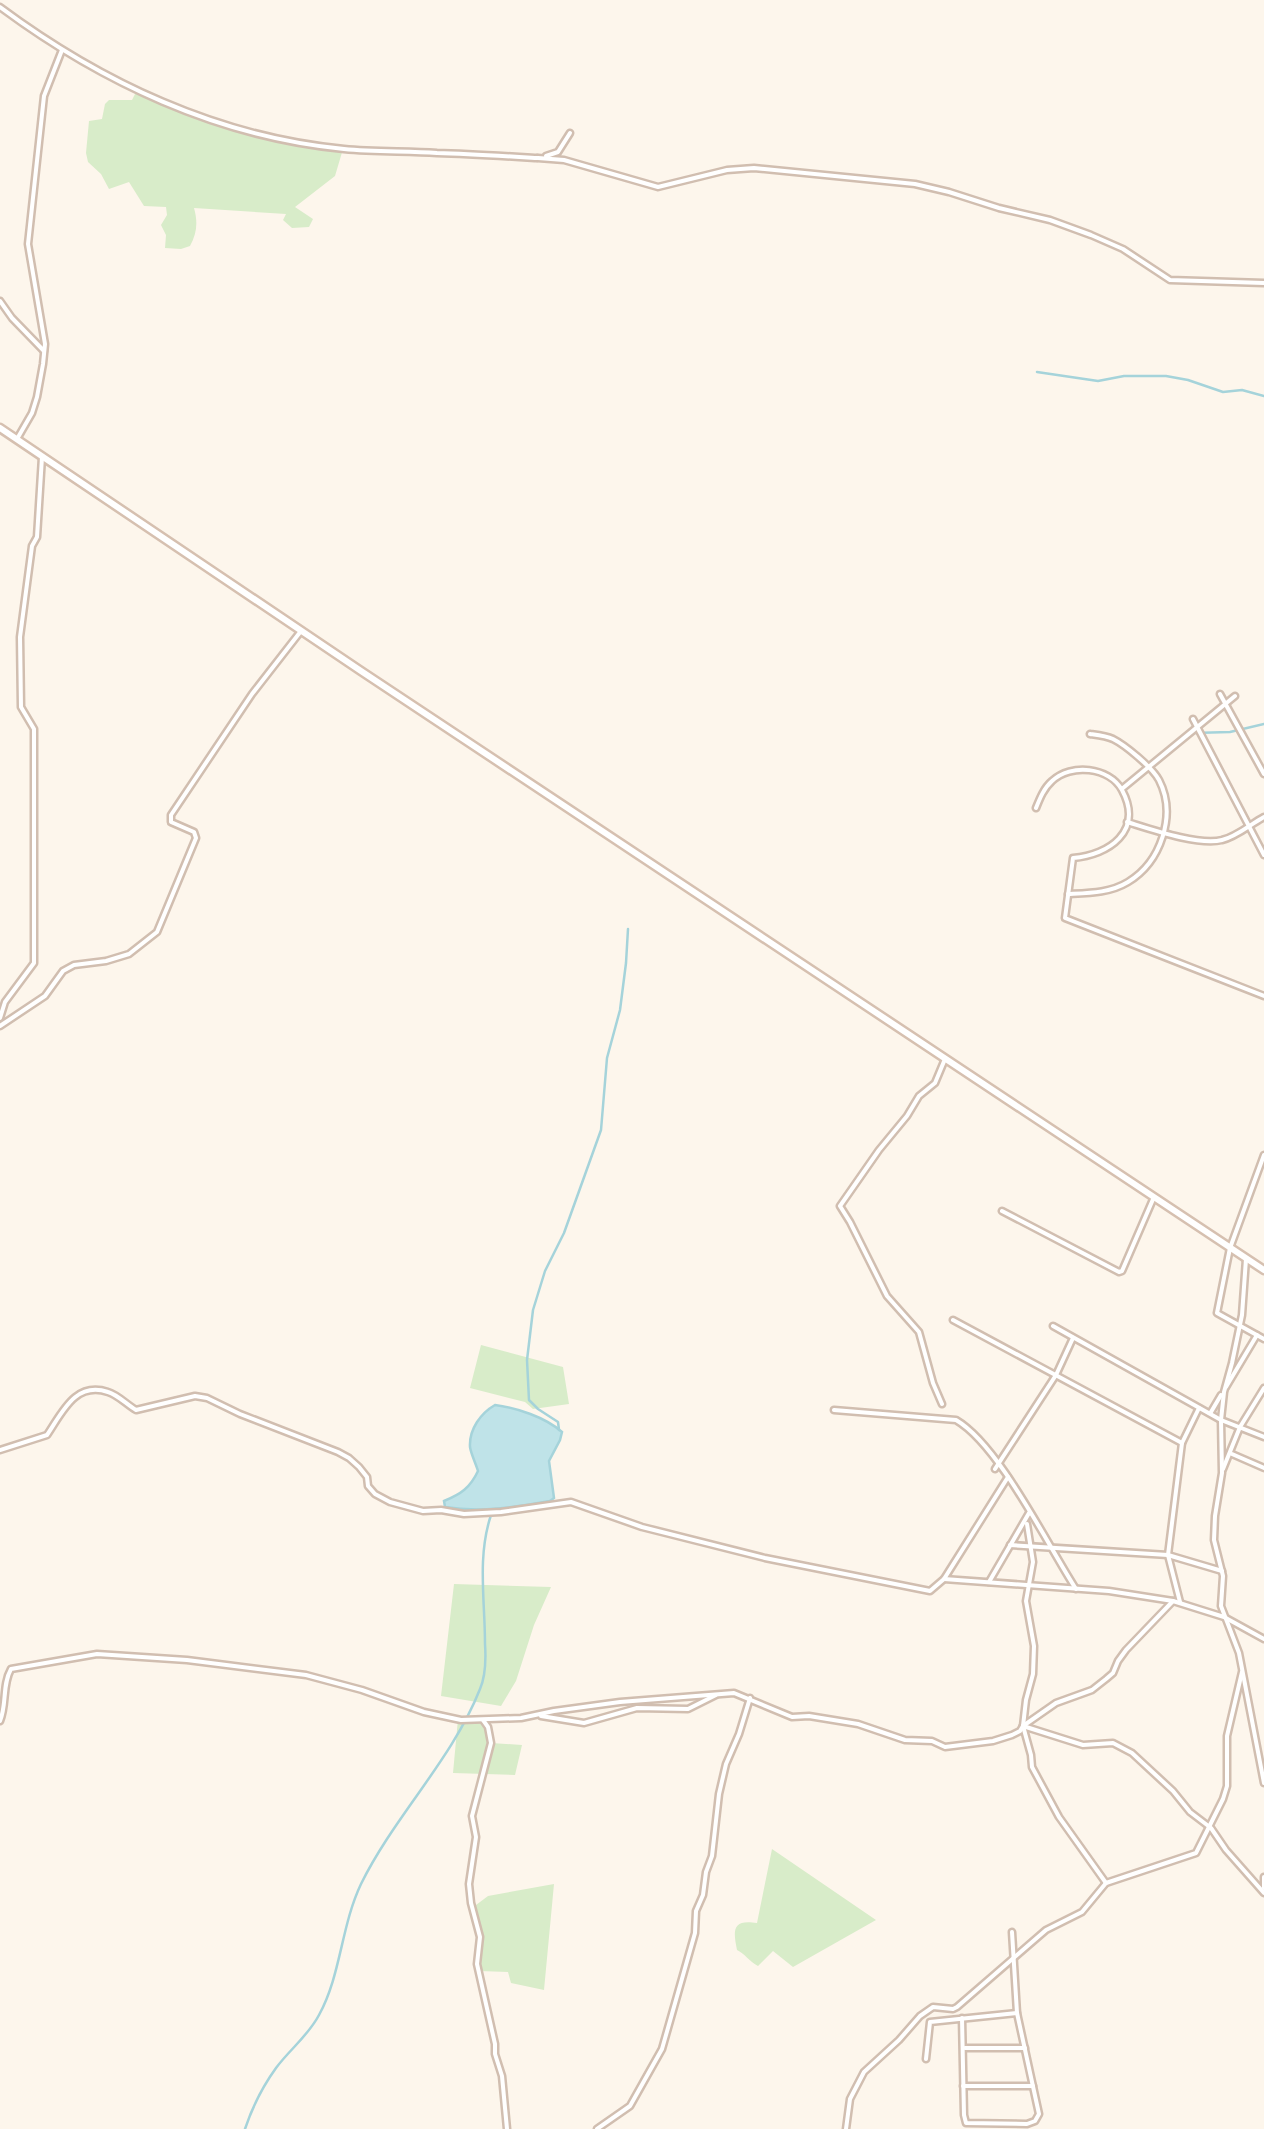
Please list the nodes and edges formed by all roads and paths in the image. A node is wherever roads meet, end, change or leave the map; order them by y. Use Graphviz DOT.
graph roads {
  1 [pos="0,8"];
  2 [pos="62,50"];
  3 [pos="570,133"];
  4 [pos="538,158"];
  5 [pos="1264,284"];
  6 [pos="0,301"];
  7 [pos="44,351"];
  8 [pos="0,428"];
  9 [pos="17,440"];
  10 [pos="42,457"];
  11 [pos="301,631"];
  12 [pos="1220,694"];
  13 [pos="1235,696"];
  14 [pos="1226,704"];
  15 [pos="1193,719"];
  16 [pos="1197,727"];
  17 [pos="1090,734"];
  18 [pos="1149,767"];
  19 [pos="1264,774"];
  20 [pos="1122,789"];
  21 [pos="1036,808"];
  22 [pos="1264,817"];
  23 [pos="1127,822"];
  24 [pos="1248,825"];
  25 [pos="1164,832"];
  26 [pos="1264,855"];
  27 [pos="1068,894"];
  28 [pos="1264,996"];
  29 [pos="0,1018"];
  30 [pos="0,1026"];
  31 [pos="944,1059"];
  32 [pos="1263,1159"];
  33 [pos="1154,1197"];
  34 [pos="1002,1211"];
  35 [pos="1230,1248"];
  36 [pos="1246,1259"];
  37 [pos="1264,1270"];
  38 [pos="954,1320"];
  39 [pos="1239,1325"];
  40 [pos="1052,1326"];
  41 [pos="1257,1335"];
  42 [pos="1073,1338"];
  43 [pos="1264,1338"];
  44 [pos="1056,1375"];
  45 [pos="1264,1388"];
  46 [pos="1224,1390"];
  47 [pos="942,1404"];
  48 [pos="1199,1408"];
  49 [pos="834,1410"];
  50 [pos="1210,1414"];
  51 [pos="1221,1420"];
  52 [pos="1240,1427"];
  53 [pos="1264,1436"];
  54 [pos="1182,1443"];
  55 [pos="0,1450"];
  56 [pos="1230,1453"];
  57 [pos="997,1466"];
  58 [pos="1264,1468"];
  59 [pos="1222,1473"];
  60 [pos="1008,1477"];
  61 [pos="1029,1512"];
  62 [pos="1028,1524"];
  63 [pos="1010,1545"];
  64 [pos="1032,1546"];
  65 [pos="1049,1547"];
  66 [pos="1168,1555"];
  67 [pos="1222,1571"];
  68 [pos="944,1579"];
  69 [pos="989,1582"];
  70 [pos="1028,1585"];
  71 [pos="1076,1589"];
  72 [pos="1173,1601"];
  73 [pos="1180,1603"];
  74 [pos="1224,1617"];
  75 [pos="1264,1639"];
  76 [pos="1242,1672"];
  77 [pos="720,1694"];
  78 [pos="750,1698"];
  79 [pos="537,1715"];
  80 [pos="483,1720"];
  81 [pos="0,1721"];
  82 [pos="1023,1726"];
  83 [pos="1264,1783"];
  84 [pos="1208,1826"];
  85 [pos="1264,1876"];
  86 [pos="1106,1883"];
  87 [pos="1264,1890"];
  88 [pos="1012,1932"];
  89 [pos="1014,1960"];
  90 [pos="1018,2013"];
  91 [pos="962,2018"];
  92 [pos="963,2048"];
  93 [pos="1025,2048"];
  94 [pos="926,2059"];
  95 [pos="963,2086"];
  96 [pos="1033,2086"];
  97 [pos="507,2129"];
  98 [pos="597,2129"];
  99 [pos="846,2129"];
  1 -- 2 [label="street"];
  2 -- 4 [label="street"];
  2 -- 7 [label="street"];
  3 -- 4 [label="street"];
  4 -- 5 [label="street"];
  6 -- 7 [label="street"];
  7 -- 9 [label="street"];
  8 -- 9 [label="street"];
  9 -- 10 [label="street"];
  10 -- 11 [label="street"];
  10 -- 29 [label="street"];
  11 -- 30 [label="street"];
  11 -- 31 [label="street"];
  12 -- 14 [label="street"];
  13 -- 14 [label="street"];
  14 -- 16 [label="street"];
  14 -- 19 [label="street"];
  15 -- 16 [label="street"];
  16 -- 18 [label="street"];
  16 -- 24 [label="street"];
  17 -- 18 [label="street"];
  18 -- 20 [label="street"];
  18 -- 25 [label="street"];
  20 -- 21 [label="street"];
  20 -- 23 [label="street"];
  22 -- 24 [label="street"];
  23 -- 25 [label="street"];
  23 -- 27 [label="street"];
  24 -- 25 [label="street"];
  24 -- 26 [label="street"];
  25 -- 27 [label="street"];
  27 -- 28 [label="street"];
  31 -- 33 [label="street"];
  31 -- 47 [label="street"];
  32 -- 35 [label="street"];
  33 -- 34 [label="street"];
  33 -- 35 [label="street"];
  35 -- 36 [label="street"];
  35 -- 39 [label="street"];
  36 -- 37 [label="street"];
  36 -- 39 [label="street"];
  38 -- 44 [label="street"];
  39 -- 41 [label="street"];
  39 -- 46 [label="street"];
  40 -- 42 [label="street"];
  41 -- 43 [label="street"];
  41 -- 46 [label="street"];
  42 -- 44 [label="street"];
  42 -- 48 [label="street"];
  44 -- 54 [label="street"];
  44 -- 57 [label="street"];
  45 -- 52 [label="street"];
  46 -- 50 [label="street"];
  46 -- 51 [label="street"];
  48 -- 50 [label="street"];
  48 -- 54 [label="street"];
  49 -- 57 [label="street"];
  50 -- 51 [label="street"];
  51 -- 52 [label="street"];
  51 -- 59 [label="street"];
  52 -- 53 [label="street"];
  52 -- 56 [label="street"];
  54 -- 66 [label="street"];
  55 -- 68 [label="street"];
  56 -- 58 [label="street"];
  56 -- 59 [label="street"];
  57 -- 60 [label="street"];
  59 -- 67 [label="street"];
  60 -- 61 [label="street"];
  60 -- 68 [label="street"];
  61 -- 63 [label="street"];
  61 -- 65 [label="street"];
  62 -- 64 [label="street"];
  63 -- 64 [label="street"];
  63 -- 69 [label="street"];
  64 -- 65 [label="street"];
  64 -- 70 [label="street"];
  65 -- 66 [label="street"];
  65 -- 71 [label="street"];
  66 -- 67 [label="street"];
  66 -- 73 [label="street"];
  67 -- 74 [label="street"];
  68 -- 69 [label="street"];
  69 -- 70 [label="street"];
  70 -- 71 [label="street"];
  70 -- 82 [label="street"];
  71 -- 72 [label="street"];
  72 -- 73 [label="street"];
  72 -- 82 [label="street"];
  73 -- 74 [label="street"];
  74 -- 75 [label="street"];
  74 -- 76 [label="street"];
  76 -- 83 [label="street"];
  76 -- 84 [label="street"];
  77 -- 78 [label="street"];
  77 -- 79 [label="street"];
  77 -- 79 [label="street"];
  78 -- 82 [label="street"];
  78 -- 98 [label="street"];
  79 -- 80 [label="street"];
  80 -- 81 [label="street"];
  80 -- 97 [label="street"];
  82 -- 84 [label="street"];
  82 -- 86 [label="street"];
  84 -- 86 [label="street"];
  84 -- 87 [label="street"];
  85 -- 87 [label="street"];
  86 -- 89 [label="street"];
  88 -- 89 [label="street"];
  89 -- 90 [label="street"];
  89 -- 99 [label="street"];
  90 -- 91 [label="street"];
  90 -- 93 [label="street"];
  91 -- 92 [label="street"];
  91 -- 94 [label="street"];
  92 -- 93 [label="street"];
  92 -- 95 [label="street"];
  93 -- 96 [label="street"];
  95 -- 96 [label="street"];
  95 -- 96 [label="street"];
}
